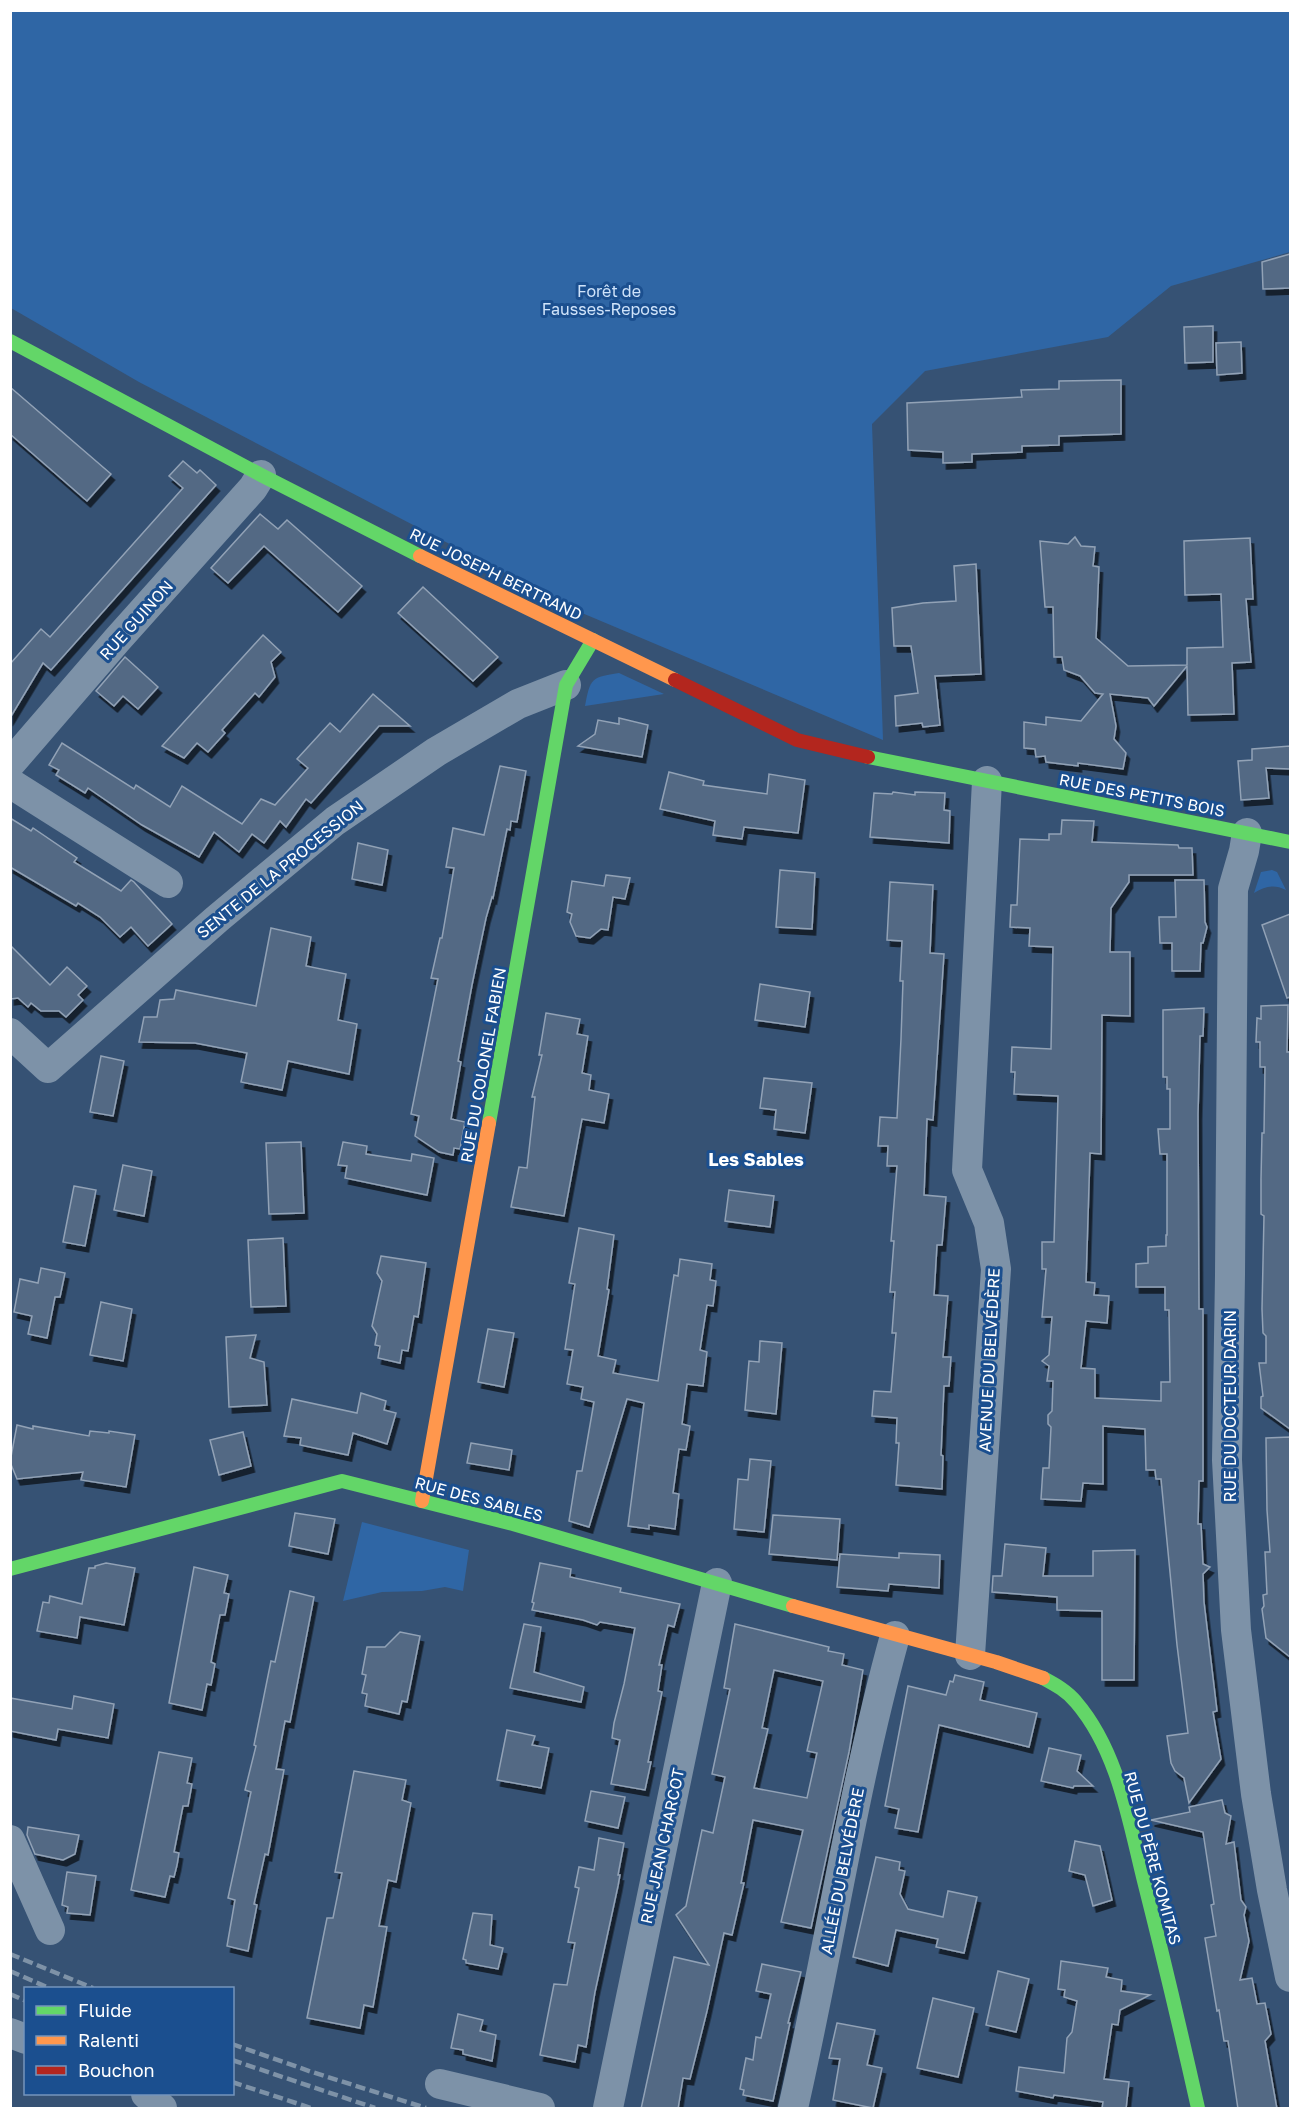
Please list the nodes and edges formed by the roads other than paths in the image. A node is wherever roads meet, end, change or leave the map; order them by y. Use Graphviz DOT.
graph roads {
  1 [pos="10,341"];
  2 [pos="261,475"];
  3 [pos="593,640"];
  4 [pos="567,685"];
  5 [pos="10,764"];
  6 [pos="987,781"];
  7 [pos="10,783"];
  8 [pos="1247,833"];
  9 [pos="1290,842"];
  10 [pos="168,883"];
  11 [pos="10,1033"];
  12 [pos="422,1501"];
  13 [pos="10,1569"];
  14 [pos="717,1583"];
  15 [pos="895,1636"];
  16 [pos="937,1646"];
  17 [pos="970,1655"];
  18 [pos="10,1840"];
  19 [pos="50,1930"];
  20 [pos="1290,1977"];
  21 [pos="440,2084"];
  22 [pos="147,2095"];
  23 [pos="162,2109"];
  24 [pos="540,2109"];
  25 [pos="608,2109"];
  26 [pos="793,2109"];
  27 [pos="1198,2109"];
  1 -- 2 [label="street, RUE JOSEPH BERTRAND"];
  2 -- 3 [label="street, RUE JOSEPH BERTRAND"];
  2 -- 5 [label="street, RUE GUINON"];
  3 -- 4 [label="street, RUE DU COLONEL FABIEN"];
  3 -- 6 [label="street, RUE JOSEPH BERTRAND"];
  4 -- 11 [label="street, SENTE DE LA PROCESSION"];
  4 -- 12 [label="street, RUE DU COLONEL FABIEN"];
  6 -- 8 [label="street, RUE DES PETITS BOIS"];
  6 -- 17 [label="street, AVENUE DU BELVÉDÈRE"];
  7 -- 10 [label="street"];
  8 -- 9 [label="street, RUE DES PETITS BOIS"];
  8 -- 20 [label="street, RUE DU DOCTEUR DARIN"];
  12 -- 13 [label="street, RUE DES SABLES"];
  12 -- 14 [label="street, RUE DES SABLES"];
  14 -- 15 [label="street, RUE DES SABLES"];
  14 -- 25 [label="street, RUE JEAN CHARCOT"];
  15 -- 16 [label="street, RUE DES SABLES"];
  15 -- 26 [label="street, ALLÉE DU BELVÉDÈRE"];
  16 -- 17 [label="street, RUE DU PÈRE KOMITAS"];
  17 -- 27 [label="street, RUE DU PÈRE KOMITAS"];
  18 -- 19 [label="street"];
  21 -- 24 [label="street"];
  22 -- 23 [label="street"];
}
